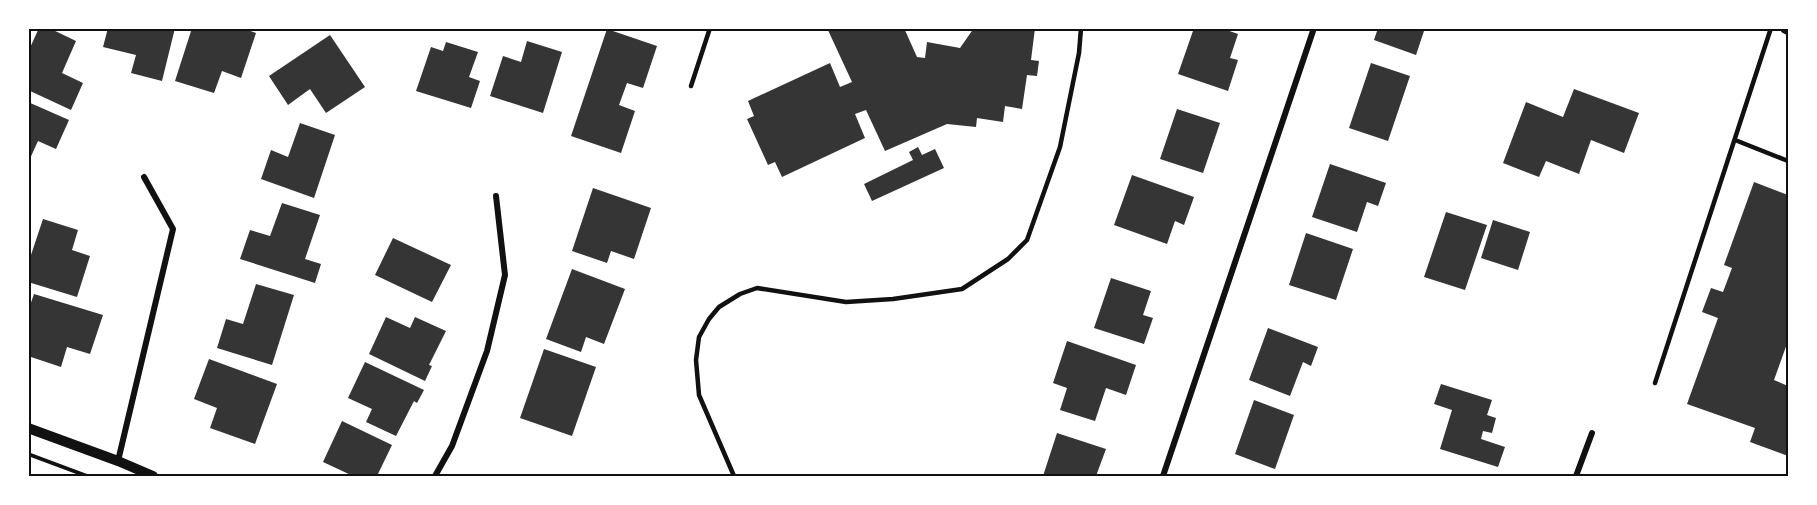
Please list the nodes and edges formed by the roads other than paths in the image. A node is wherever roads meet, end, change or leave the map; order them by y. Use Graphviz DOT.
graph roads {
  1 [pos="710,28"];
  2 [pos="1081,28"];
  3 [pos="1314,28"];
  4 [pos="1771,28"];
  5 [pos="691,86"];
  6 [pos="1735,140"];
  7 [pos="1788,161"];
  8 [pos="144,177"];
  9 [pos="496,196"];
  10 [pos="1655,383"];
  11 [pos="28,428"];
  12 [pos="1592,433"];
  13 [pos="118,461"];
  14 [pos="153,477"];
  15 [pos="435,477"];
  16 [pos="734,477"];
  17 [pos="1163,477"];
  18 [pos="1576,477"];
  1 -- 5 [label="lane"];
  2 -- 16 [label="lane"];
  3 -- 17 [label="street"];
  4 -- 6 [label="lane"];
  6 -- 7 [label="lane"];
  6 -- 10 [label="lane"];
  8 -- 13 [label="street"];
  9 -- 15 [label="street"];
  11 -- 13 [label="street"];
  12 -- 18 [label="street"];
  13 -- 14 [label="street"];
}
